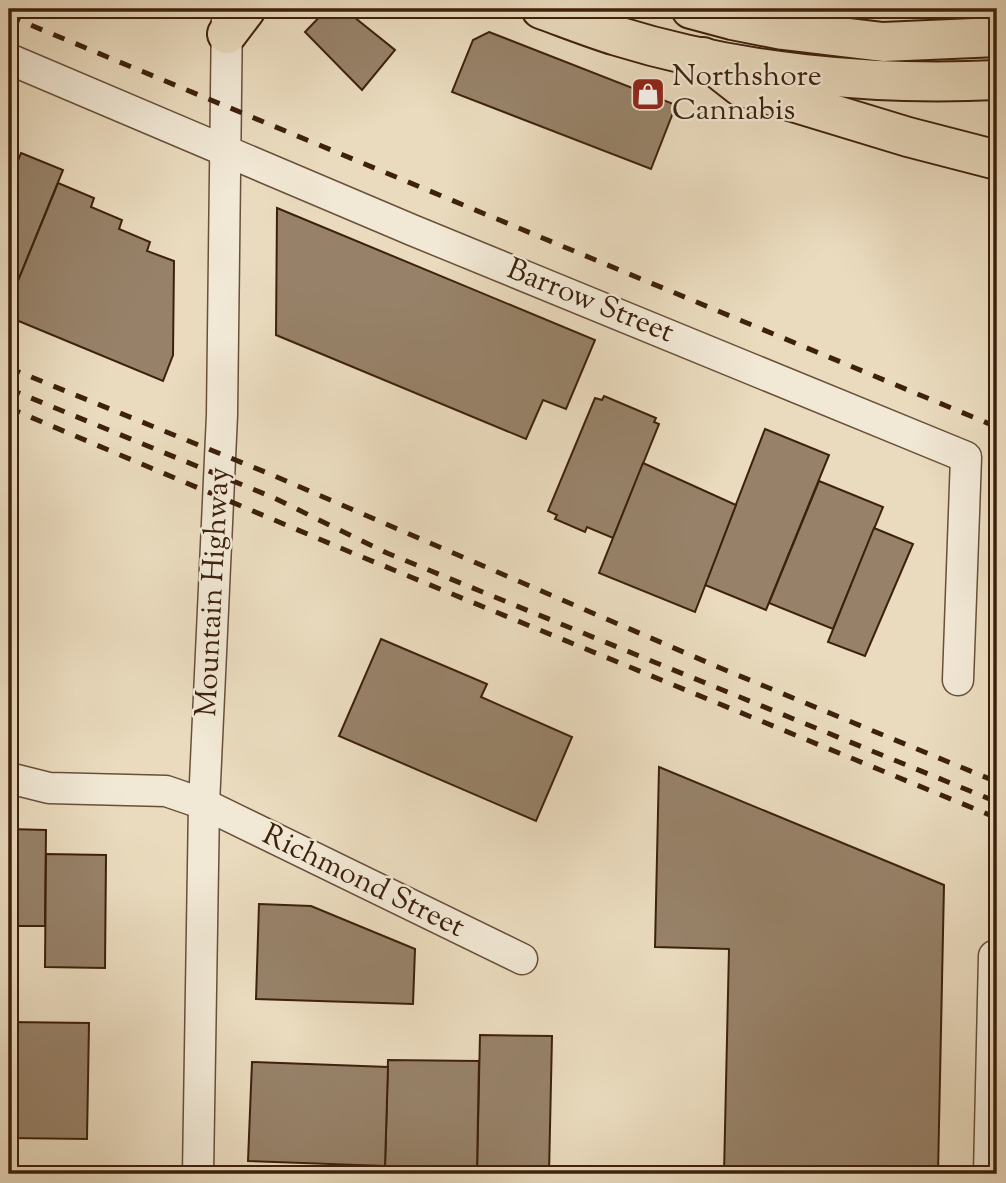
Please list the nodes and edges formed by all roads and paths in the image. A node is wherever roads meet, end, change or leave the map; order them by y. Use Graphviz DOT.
graph roads {
  1 [pos="541,9"];
  2 [pos="691,9"];
  3 [pos="234,17"];
  4 [pos="818,21"];
  5 [pos="997,37"];
  6 [pos="703,57"];
  7 [pos="9,59"];
  8 [pos="848,77"];
  9 [pos="997,80"];
  10 [pos="227,151"];
  11 [pos="997,160"];
  12 [pos="958,680"];
  13 [pos="9,778"];
  14 [pos="204,804"];
  15 [pos="996,957"];
  16 [pos="522,959"];
  17 [pos="198,1174"];
  18 [pos="989,1174"];
  1 -- 6 [label="main road"];
  2 -- 4 [label="main road"];
  3 -- 10 [label="street, Mountain Highway"];
  4 -- 5 [label="main road"];
  4 -- 8 [label="main road"];
  6 -- 8 [label="main road"];
  6 -- 11 [label="main road"];
  7 -- 10 [label="street, Barrow Street"];
  8 -- 9 [label="main road"];
  10 -- 12 [label="street, Barrow Street"];
  10 -- 14 [label="street, Mountain Highway"];
  13 -- 14 [label="street, Richmond Street"];
  14 -- 16 [label="street, Richmond Street"];
  14 -- 17 [label="street, Mountain Highway"];
  15 -- 18 [label="street"];
}
